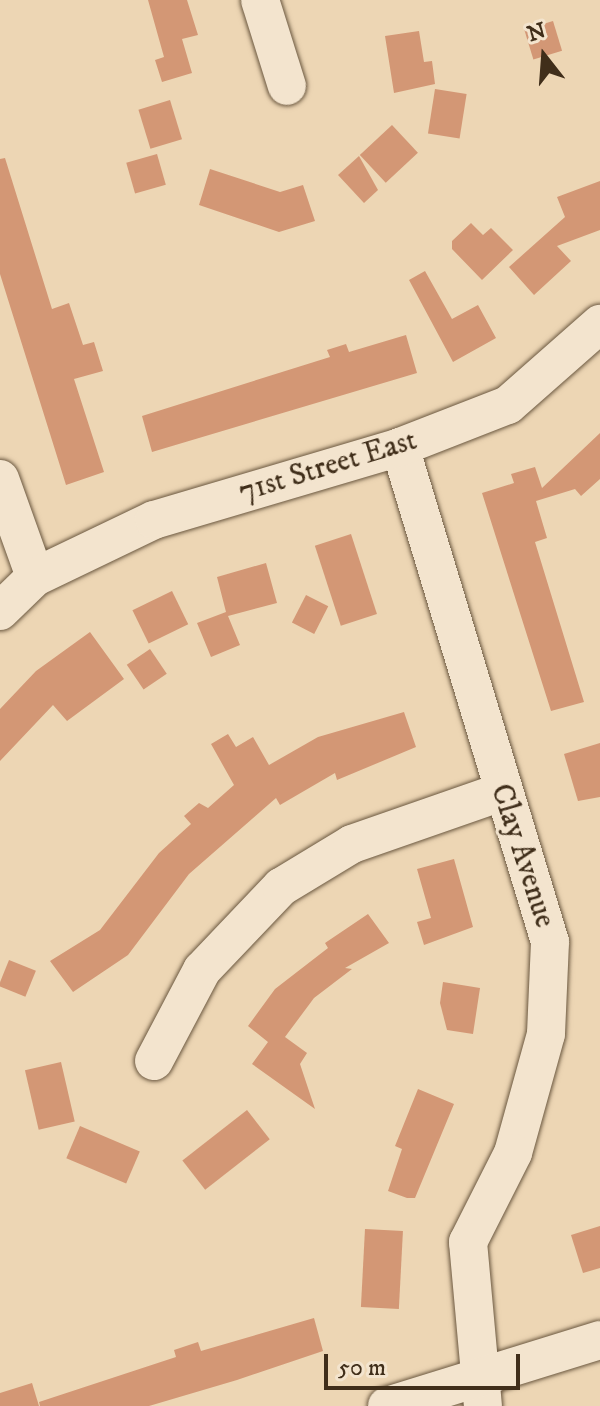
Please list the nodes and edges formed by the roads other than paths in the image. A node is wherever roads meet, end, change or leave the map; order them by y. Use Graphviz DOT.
graph roads {
  1 [pos="260,0"];
  2 [pos="287,86"];
  3 [pos="600,324"];
  4 [pos="400,447"];
  5 [pos="0,479"];
  6 [pos="35,577"];
  7 [pos="0,611"];
  8 [pos="501,792"];
  9 [pos="154,1061"];
  10 [pos="600,1340"];
  11 [pos="482,1392"];
  12 [pos="387,1406"];
  1 -- 2 [label="street"];
  3 -- 4 [label="street, 71st Street East"];
  4 -- 6 [label="street, 71st Street East"];
  4 -- 8 [label="street, Clay Avenue"];
  5 -- 6 [label="street"];
  6 -- 7 [label="street, 71st Street East"];
  8 -- 9 [label="street"];
  8 -- 11 [label="street, Clay Avenue"];
  10 -- 11 [label="street"];
  11 -- 12 [label="street"];
}
